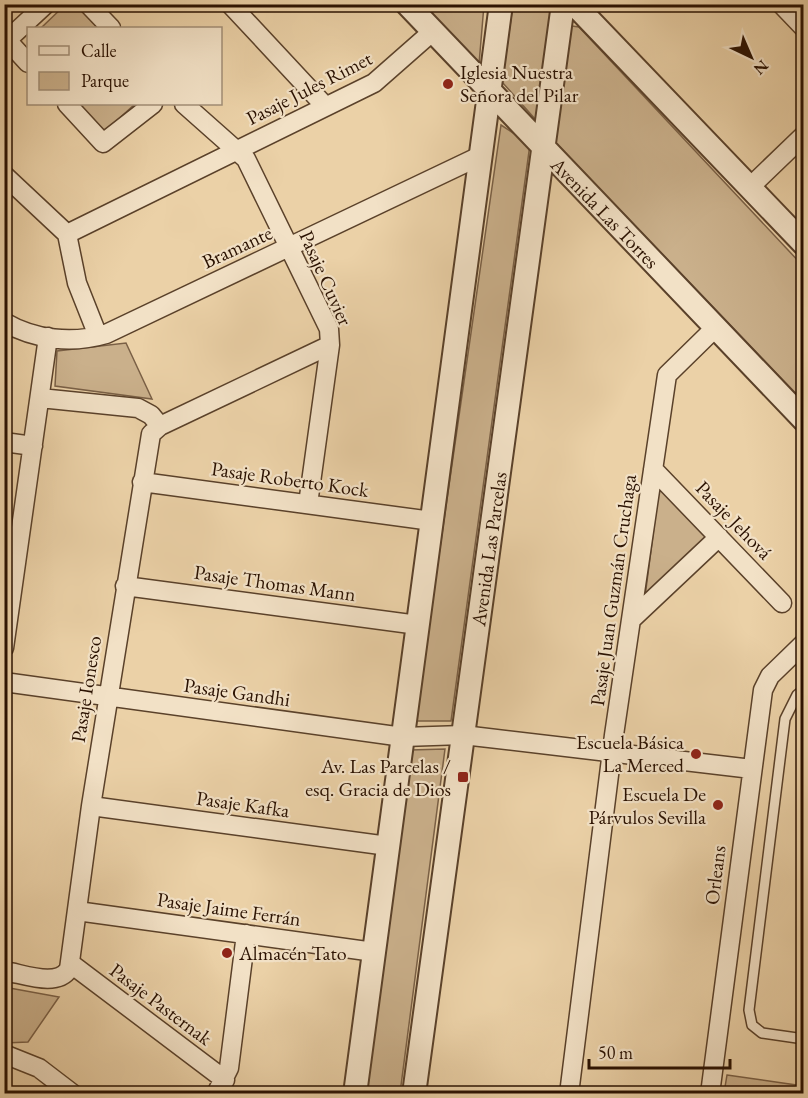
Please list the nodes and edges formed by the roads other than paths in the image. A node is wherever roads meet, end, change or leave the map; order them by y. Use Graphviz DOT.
graph roads {
  1 [pos="46,4"];
  2 [pos="88,4"];
  3 [pos="230,4"];
  4 [pos="406,4"];
  5 [pos="501,4"];
  6 [pos="563,4"];
  7 [pos="574,4"];
  8 [pos="781,4"];
  9 [pos="110,27"];
  10 [pos="804,28"];
  11 [pos="432,32"];
  12 [pos="6,41"];
  13 [pos="27,62"];
  14 [pos="490,94"];
  15 [pos="67,105"];
  16 [pos="152,105"];
  17 [pos="185,105"];
  18 [pos="326,106"];
  19 [pos="804,135"];
  20 [pos="543,148"];
  21 [pos="235,152"];
  22 [pos="482,155"];
  23 [pos="4,175"];
  24 [pos="750,186"];
  25 [pos="67,234"];
  26 [pos="804,244"];
  27 [pos="289,247"];
  28 [pos="4,322"];
  29 [pos="715,328"];
  30 [pos="98,336"];
  31 [pos="48,337"];
  32 [pos="330,345"];
  33 [pos="40,398"];
  34 [pos="804,420"];
  35 [pos="160,426"];
  36 [pos="4,442"];
  37 [pos="33,446"];
  38 [pos="653,469"];
  39 [pos="142,482"];
  40 [pos="308,504"];
  41 [pos="432,521"];
  42 [pos="719,537"];
  43 [pos="125,586"];
  44 [pos="782,603"];
  45 [pos="633,618"];
  46 [pos="418,625"];
  47 [pos="804,643"];
  48 [pos="4,648"];
  49 [pos="4,682"];
  50 [pos="804,689"];
  51 [pos="108,696"];
  52 [pos="464,735"];
  53 [pos="403,737"];
  54 [pos="612,753"];
  55 [pos="752,769"];
  56 [pos="91,806"];
  57 [pos="388,846"];
  58 [pos="77,911"];
  59 [pos="246,934"];
  60 [pos="374,952"];
  61 [pos="70,963"];
  62 [pos="4,971"];
  63 [pos="804,1039"];
  64 [pos="4,1054"];
  65 [pos="220,1087"];
  66 [pos="73,1094"];
  67 [pos="355,1094"];
  68 [pos="414,1094"];
  69 [pos="569,1094"];
  70 [pos="710,1094"];
  1 -- 12 [label="street"];
  2 -- 9 [label="street"];
  3 -- 18 [label="street"];
  4 -- 11 [label="street, Avenida Las Torres"];
  5 -- 14 [label="street"];
  6 -- 20 [label="street, Avenida Las Parcelas"];
  7 -- 24 [label="street"];
  8 -- 10 [label="street"];
  11 -- 14 [label="street, Avenida Las Torres"];
  11 -- 18 [label="street, Pasaje Jules Rimet"];
  12 -- 13 [label="street"];
  14 -- 20 [label="street, Avenida Las Torres"];
  14 -- 22 [label="street"];
  15 -- 16 [label="street"];
  17 -- 21 [label="street, Pasaje Cuvier"];
  18 -- 21 [label="street, Pasaje Jules Rimet"];
  19 -- 24 [label="street"];
  20 -- 29 [label="street, Avenida Las Torres"];
  20 -- 52 [label="street, Avenida Las Parcelas"];
  21 -- 25 [label="street, Pasaje Jules Rimet"];
  21 -- 27 [label="street, Pasaje Cuvier"];
  22 -- 27 [label="street, Bramante"];
  22 -- 41 [label="street"];
  23 -- 25 [label="street"];
  24 -- 26 [label="street"];
  25 -- 30 [label="street"];
  27 -- 30 [label="street, Bramante"];
  27 -- 32 [label="street, Pasaje Cuvier"];
  28 -- 31 [label="street, Bramante"];
  29 -- 34 [label="street, Avenida Las Torres"];
  29 -- 38 [label="street, Pasaje Juan Guzmán Cruchaga"];
  30 -- 31 [label="street, Bramante"];
  31 -- 33 [label="street"];
  32 -- 35 [label="street"];
  32 -- 40 [label="street, Pasaje Cuvier"];
  33 -- 35 [label="street"];
  33 -- 37 [label="street"];
  35 -- 39 [label="street, Pasaje Ionesco"];
  36 -- 37 [label="street"];
  37 -- 48 [label="street"];
  38 -- 42 [label="street, Pasaje Jehová"];
  38 -- 45 [label="street, Pasaje Juan Guzmán Cruchaga"];
  39 -- 40 [label="street, Pasaje Roberto Kock"];
  39 -- 43 [label="street, Pasaje Ionesco"];
  40 -- 41 [label="street, Pasaje Roberto Kock"];
  41 -- 46 [label="street"];
  42 -- 44 [label="street, Pasaje Jehová"];
  42 -- 45 [label="street"];
  43 -- 46 [label="street, Pasaje Thomas Mann"];
  43 -- 51 [label="street, Pasaje Ionesco"];
  45 -- 54 [label="street, Pasaje Juan Guzmán Cruchaga"];
  46 -- 53 [label="street"];
  47 -- 55 [label="street, Orleans"];
  49 -- 51 [label="street, Pasaje Gandhi"];
  50 -- 63 [label="lane"];
  51 -- 53 [label="street, Pasaje Gandhi"];
  51 -- 56 [label="street, Pasaje Ionesco"];
  52 -- 53 [label="street, Pasaje Gandhi"];
  52 -- 54 [label="street, Pasaje Gandhi"];
  52 -- 68 [label="street, Avenida Las Parcelas"];
  53 -- 57 [label="street"];
  54 -- 55 [label="street, Pasaje Gandhi"];
  54 -- 69 [label="street, Pasaje Juan Guzmán Cruchaga"];
  55 -- 70 [label="street, Orleans"];
  56 -- 57 [label="street, Pasaje Kafka"];
  56 -- 58 [label="street, Pasaje Ionesco"];
  57 -- 60 [label="street"];
  58 -- 59 [label="street, Pasaje Jaime Ferrán"];
  58 -- 61 [label="street, Pasaje Ionesco"];
  59 -- 60 [label="street, Pasaje Jaime Ferrán"];
  59 -- 65 [label="street"];
  60 -- 67 [label="street"];
  61 -- 62 [label="street"];
  61 -- 65 [label="street, Pasaje Pasternak"];
  64 -- 66 [label="street"];
}
